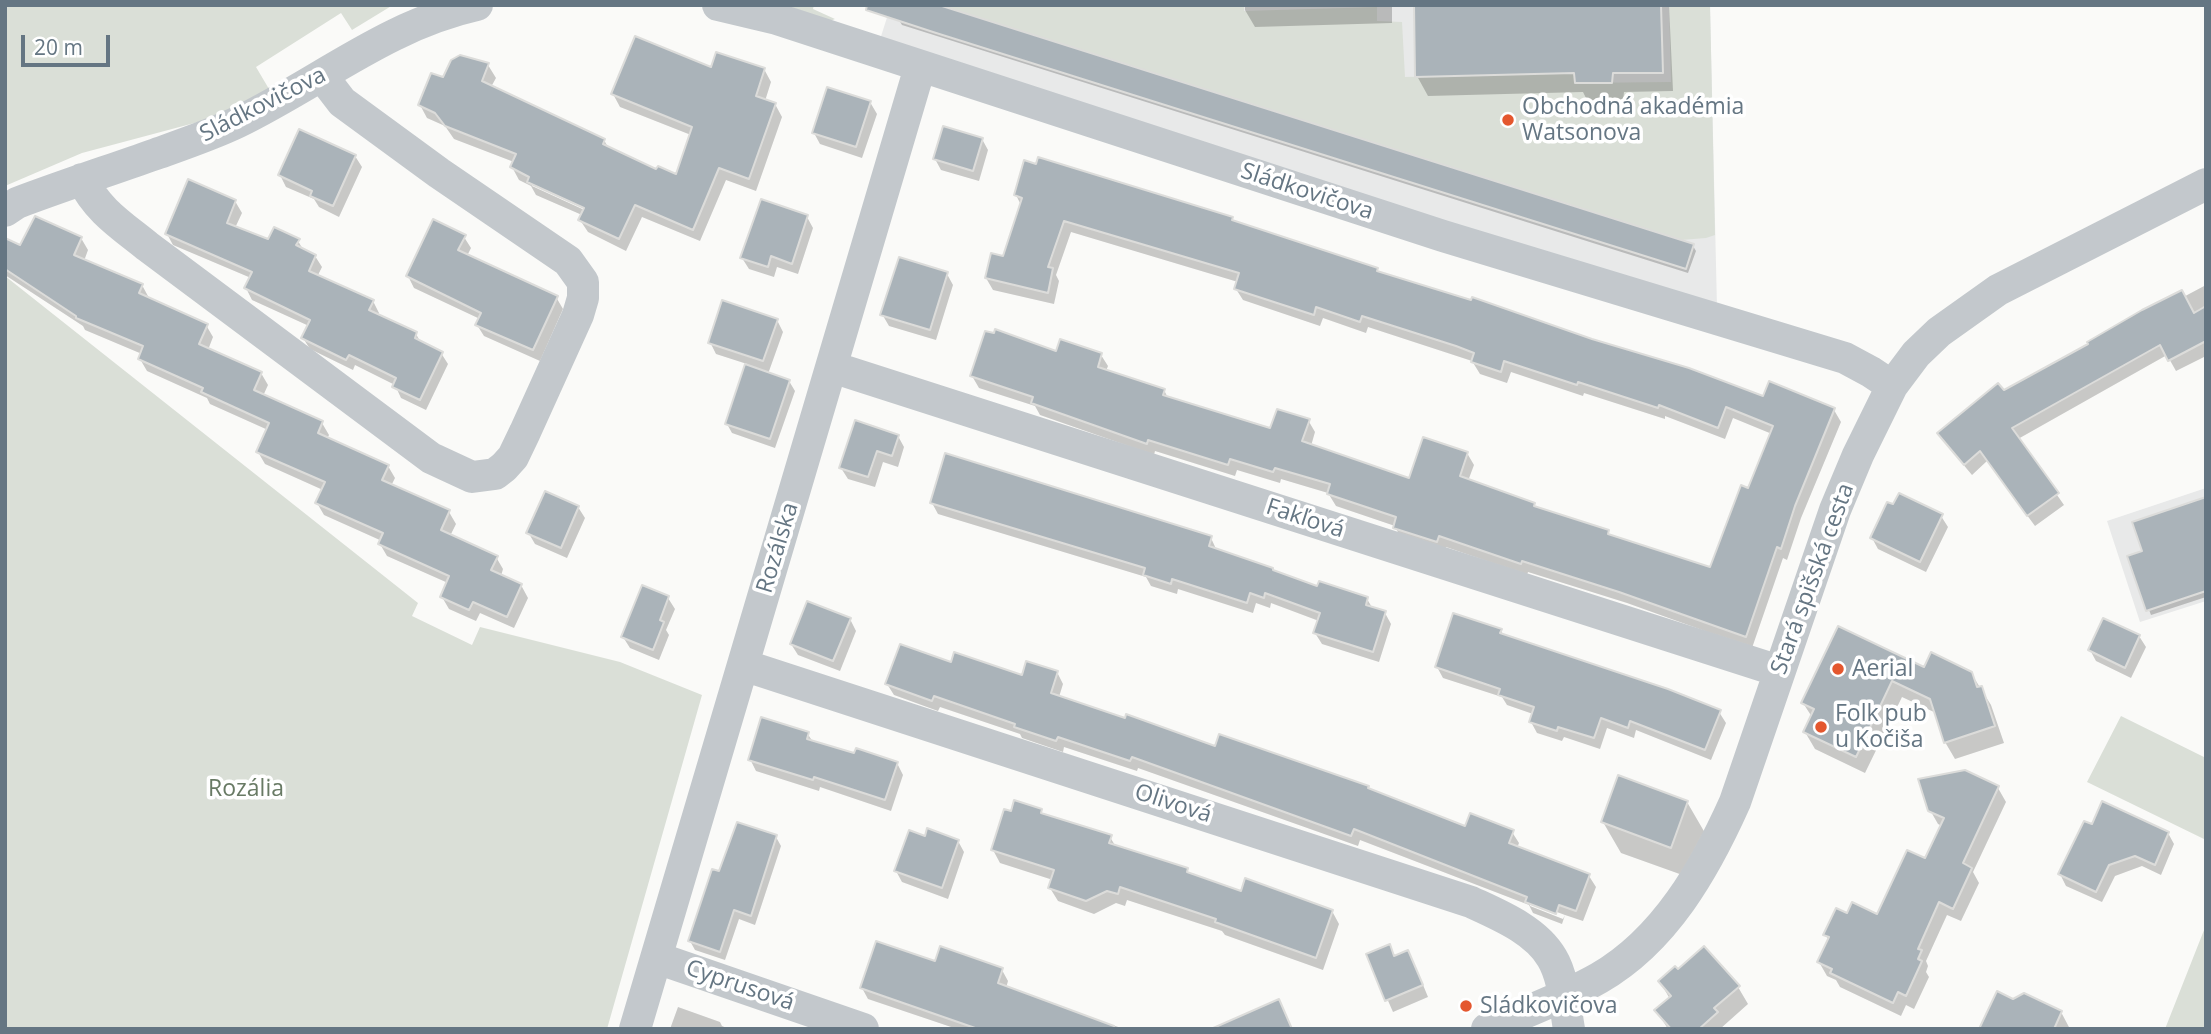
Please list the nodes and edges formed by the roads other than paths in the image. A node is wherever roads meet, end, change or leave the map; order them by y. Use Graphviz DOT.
graph roads {
  1 [pos="477,5"];
  2 [pos="718,5"];
  3 [pos="920,67"];
  4 [pos="322,76"];
  5 [pos="82,179"];
  6 [pos="2206,184"];
  7 [pos="5,211"];
  8 [pos="832,367"];
  9 [pos="1892,386"];
  10 [pos="743,664"];
  11 [pos="1779,671"];
  12 [pos="657,958"];
  13 [pos="1564,995"];
  14 [pos="635,1029"];
  15 [pos="863,1029"];
  16 [pos="1487,1029"];
  17 [pos="1569,1029"];
  1 -- 4 [label="street, Sládkovičova"];
  2 -- 3 [label="street, Sládkovičova"];
  3 -- 8 [label="street, Rozálska"];
  3 -- 9 [label="street, Sládkovičova"];
  4 -- 5 [label="street, Sládkovičova"];
  4 -- 5 [label="street"];
  5 -- 7 [label="street, Sládkovičova"];
  6 -- 9 [label="street, Stará spišská cesta"];
  8 -- 10 [label="street, Rozálska"];
  8 -- 11 [label="street, Fakľová"];
  9 -- 11 [label="street, Stará spišská cesta"];
  10 -- 12 [label="street, Rozálska"];
  10 -- 13 [label="street, Olivová"];
  11 -- 13 [label="street, Stará spišská cesta"];
  12 -- 14 [label="street, Rozálska"];
  12 -- 15 [label="street, Cyprusová"];
  13 -- 16 [label="street, Stará spišská cesta"];
  13 -- 17 [label="street, Olivová"];
}
